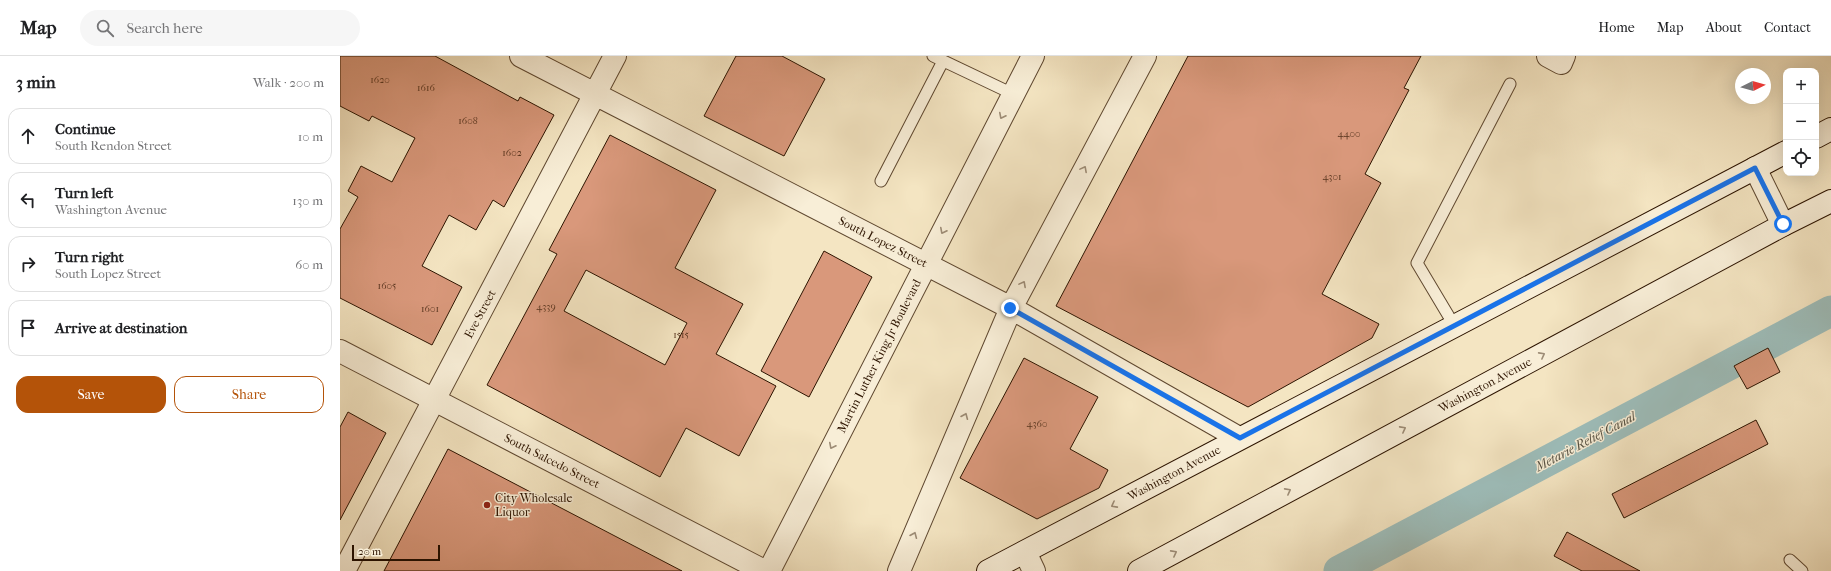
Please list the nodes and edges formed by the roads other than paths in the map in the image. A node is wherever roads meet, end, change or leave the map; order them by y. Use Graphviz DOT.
graph roads {
  1 [pos="521,56"];
  2 [pos="615,56"];
  3 [pos="1033,56"];
  4 [pos="1145,56"];
  5 [pos="938,58"];
  6 [pos="1510,84"];
  7 [pos="1014,94"];
  8 [pos="595,95"];
  9 [pos="1831,129"];
  10 [pos="1819,135"];
  11 [pos="1783,154"];
  12 [pos="1755,168"];
  13 [pos="881,181"];
  14 [pos="1831,201"];
  15 [pos="1783,224"];
  16 [pos="926,264"];
  17 [pos="1010,308"];
  18 [pos="1454,325"];
  19 [pos="340,351"];
  20 [pos="435,401"];
  21 [pos="1240,438"];
  22 [pos="1790,560"];
  23 [pos="1029,562"];
  24 [pos="344,571"];
  25 [pos="764,571"];
  26 [pos="769,571"];
  27 [pos="898,571"];
  28 [pos="988,571"];
  29 [pos="1139,571"];
  30 [pos="1802,571"];
  1 -- 8 [label="street, South Lopez Street"];
  2 -- 8 [label="street, Eve Street"];
  3 -- 7 [label="street, Martin Luther King Jr Boulevard"];
  17 -- 4 [label="street, one-way"];
  5 -- 7 [label="lane"];
  5 -- 13 [label="lane"];
  6 -- 18 [label="lane"];
  7 -- 16 [label="street, Martin Luther King Jr Boulevard, one-way"];
  8 -- 16 [label="street, South Lopez Street"];
  8 -- 20 [label="street, Eve Street"];
  9 -- 10 [label="street"];
  11 -- 12 [label="street, Washington Avenue"];
  12 -- 15 [label="street"];
  12 -- 18 [label="street, Washington Avenue"];
  14 -- 15 [label="street, Washington Avenue"];
  29 -- 15 [label="street, Washington Avenue, one-way"];
  16 -- 17 [label="street, South Lopez Street"];
  16 -- 26 [label="street, Martin Luther King Jr Boulevard, one-way"];
  17 -- 21 [label="street, South Lopez Street"];
  27 -- 17 [label="street, one-way"];
  18 -- 21 [label="street, Washington Avenue"];
  19 -- 20 [label="street, South Salcedo Street"];
  20 -- 24 [label="street, Eve Street"];
  20 -- 25 [label="street, South Salcedo Street"];
  21 -- 23 [label="street, Washington Avenue, one-way"];
  22 -- 30 [label="lane"];
  23 -- 28 [label="street, Washington Avenue"];
}
